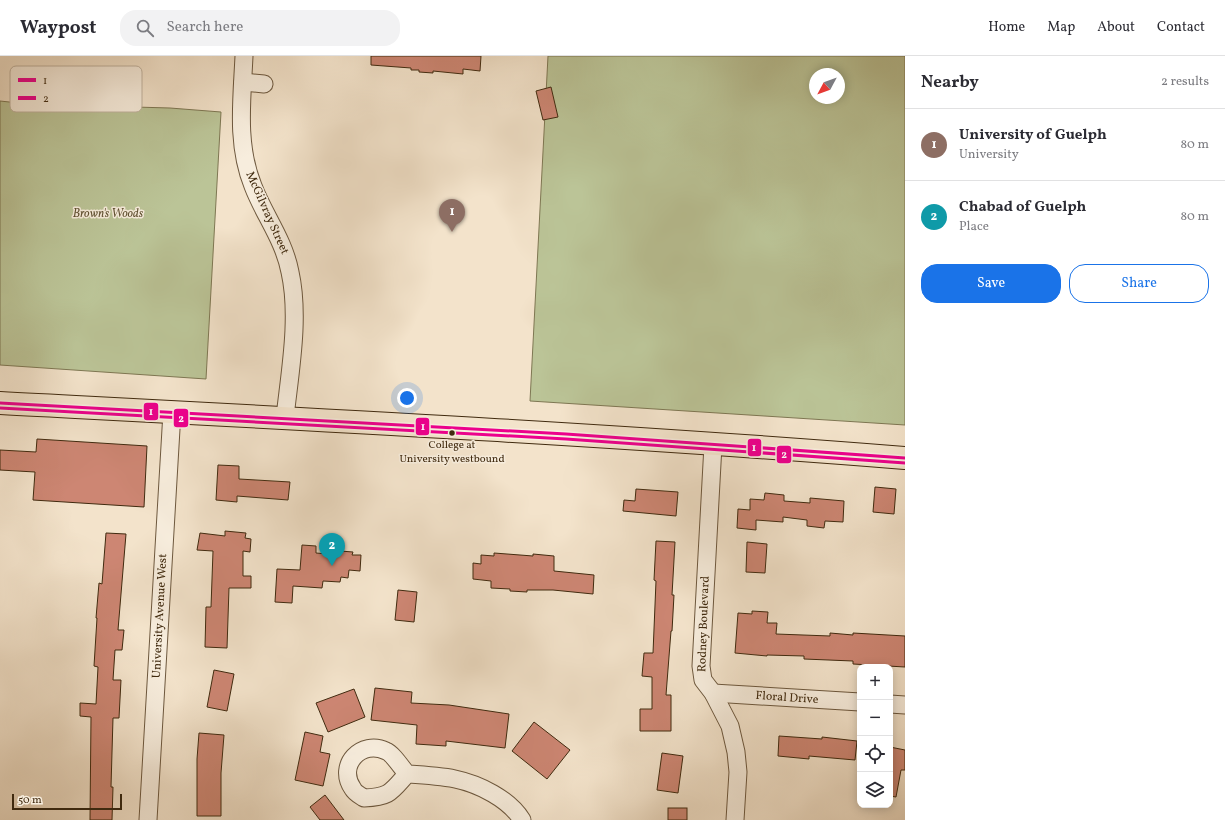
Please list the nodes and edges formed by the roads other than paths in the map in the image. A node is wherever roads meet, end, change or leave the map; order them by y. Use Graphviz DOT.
graph roads {
  1 [pos="244,56"];
  2 [pos="243,82"];
  3 [pos="264,84"];
  4 [pos="0,403"];
  5 [pos="172,412"];
  6 [pos="286,417"];
  7 [pos="713,444"];
  8 [pos="905,458"];
  9 [pos="713,693"];
  10 [pos="857,702"];
  11 [pos="893,704"];
  12 [pos="905,705"];
  13 [pos="407,774"];
  14 [pos="148,820"];
  15 [pos="522,820"];
  16 [pos="735,820"];
  1 -- 2 [label="street, McGilvray Street"];
  2 -- 3 [label="street"];
  2 -- 6 [label="street, McGilvray Street"];
  4 -- 5 [label="main road"];
  5 -- 6 [label="main road"];
  5 -- 14 [label="street, University Avenue West"];
  6 -- 7 [label="main road"];
  7 -- 8 [label="main road"];
  7 -- 9 [label="street, Rodney Boulevard"];
  9 -- 10 [label="street, Floral Drive"];
  9 -- 16 [label="street, Rodney Boulevard"];
  11 -- 12 [label="street"];
  13 -- 15 [label="street"];
}
